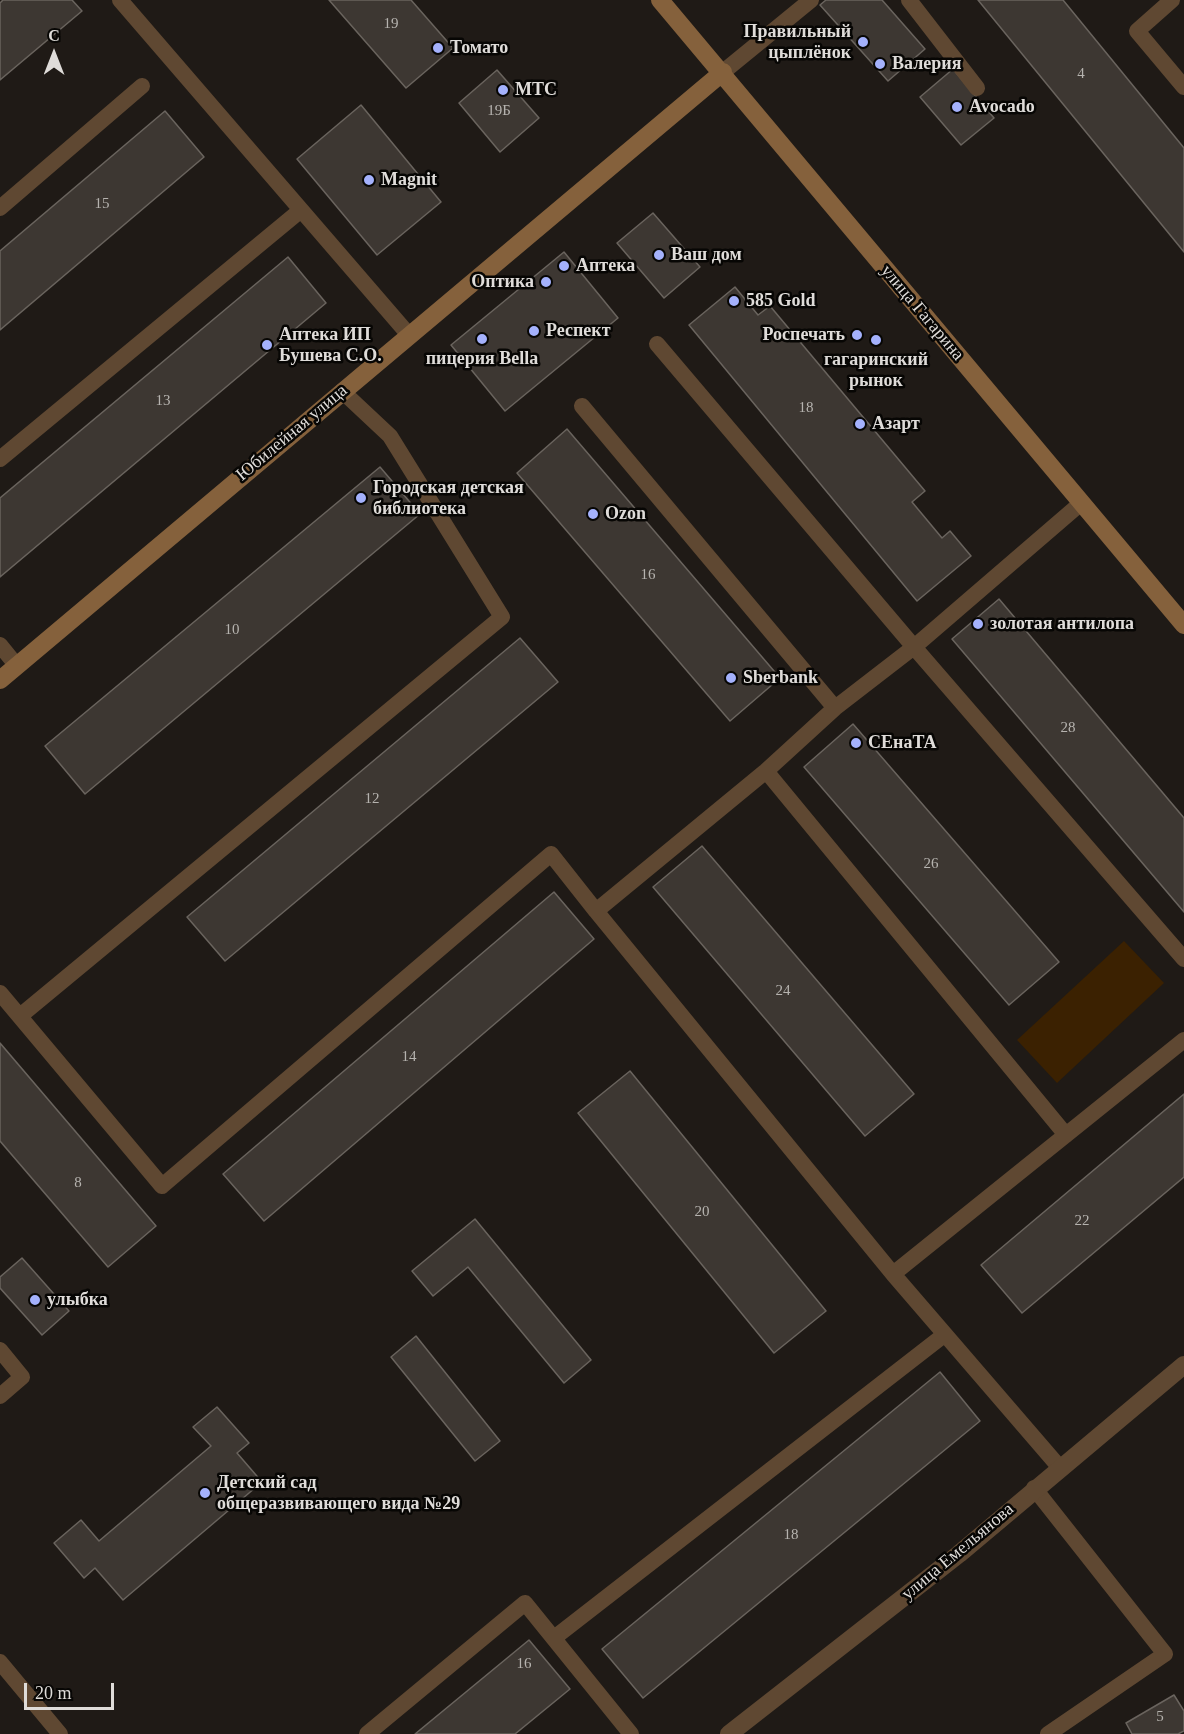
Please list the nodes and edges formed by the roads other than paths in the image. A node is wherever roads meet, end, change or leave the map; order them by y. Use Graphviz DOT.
graph roads {
  1 [pos="120,0"];
  2 [pos="660,0"];
  3 [pos="811,0"];
  4 [pos="909,0"];
  5 [pos="1172,0"];
  6 [pos="723,72"];
  7 [pos="142,86"];
  8 [pos="1184,87"];
  9 [pos="977,88"];
  10 [pos="0,208"];
  11 [pos="301,210"];
  12 [pos="409,335"];
  13 [pos="657,344"];
  14 [pos="342,391"];
  15 [pos="582,406"];
  16 [pos="0,459"];
  17 [pos="1080,504"];
  18 [pos="1184,625"];
  19 [pos="0,645"];
  20 [pos="914,647"];
  21 [pos="17,666"];
  22 [pos="0,680"];
  23 [pos="835,708"];
  24 [pos="766,771"];
  25 [pos="597,911"];
  26 [pos="1184,959"];
  27 [pos="0,993"];
  28 [pos="20,1016"];
  29 [pos="1184,1040"];
  30 [pos="1066,1135"];
  31 [pos="893,1274"];
  32 [pos="944,1335"];
  33 [pos="0,1350"];
  34 [pos="1184,1365"];
  35 [pos="0,1396"];
  36 [pos="1061,1469"];
  37 [pos="1034,1488"];
  38 [pos="554,1638"];
  39 [pos="0,1662"];
  40 [pos="60,1734"];
  41 [pos="367,1734"];
  42 [pos="630,1734"];
  43 [pos="729,1734"];
  44 [pos="1048,1734"];
  1 -- 11 [label="lane"];
  2 -- 6 [label="street, улица Гагарина"];
  3 -- 6 [label="lane"];
  4 -- 9 [label="lane"];
  5 -- 8 [label="lane"];
  6 -- 12 [label="street, Юбилейная улица"];
  6 -- 17 [label="street, улица Гагарина"];
  7 -- 10 [label="lane"];
  11 -- 12 [label="lane"];
  11 -- 16 [label="lane"];
  12 -- 14 [label="street, Юбилейная улица"];
  13 -- 20 [label="lane"];
  14 -- 21 [label="street, Юбилейная улица"];
  14 -- 28 [label="lane"];
  15 -- 23 [label="lane"];
  17 -- 18 [label="street, улица Гагарина"];
  17 -- 20 [label="lane"];
  19 -- 21 [label="lane"];
  20 -- 23 [label="lane"];
  20 -- 26 [label="lane"];
  21 -- 22 [label="street, Юбилейная улица"];
  23 -- 24 [label="lane"];
  24 -- 25 [label="lane"];
  24 -- 30 [label="lane"];
  25 -- 28 [label="lane"];
  25 -- 31 [label="lane"];
  27 -- 28 [label="lane"];
  29 -- 30 [label="lane"];
  30 -- 31 [label="lane"];
  31 -- 32 [label="lane"];
  32 -- 36 [label="lane"];
  32 -- 38 [label="lane"];
  33 -- 35 [label="lane"];
  34 -- 36 [label="street, улица Емельянова"];
  36 -- 37 [label="street, улица Емельянова"];
  37 -- 43 [label="street, улица Емельянова"];
  37 -- 44 [label="lane"];
  38 -- 41 [label="lane"];
  38 -- 42 [label="lane"];
  39 -- 40 [label="lane"];
}
